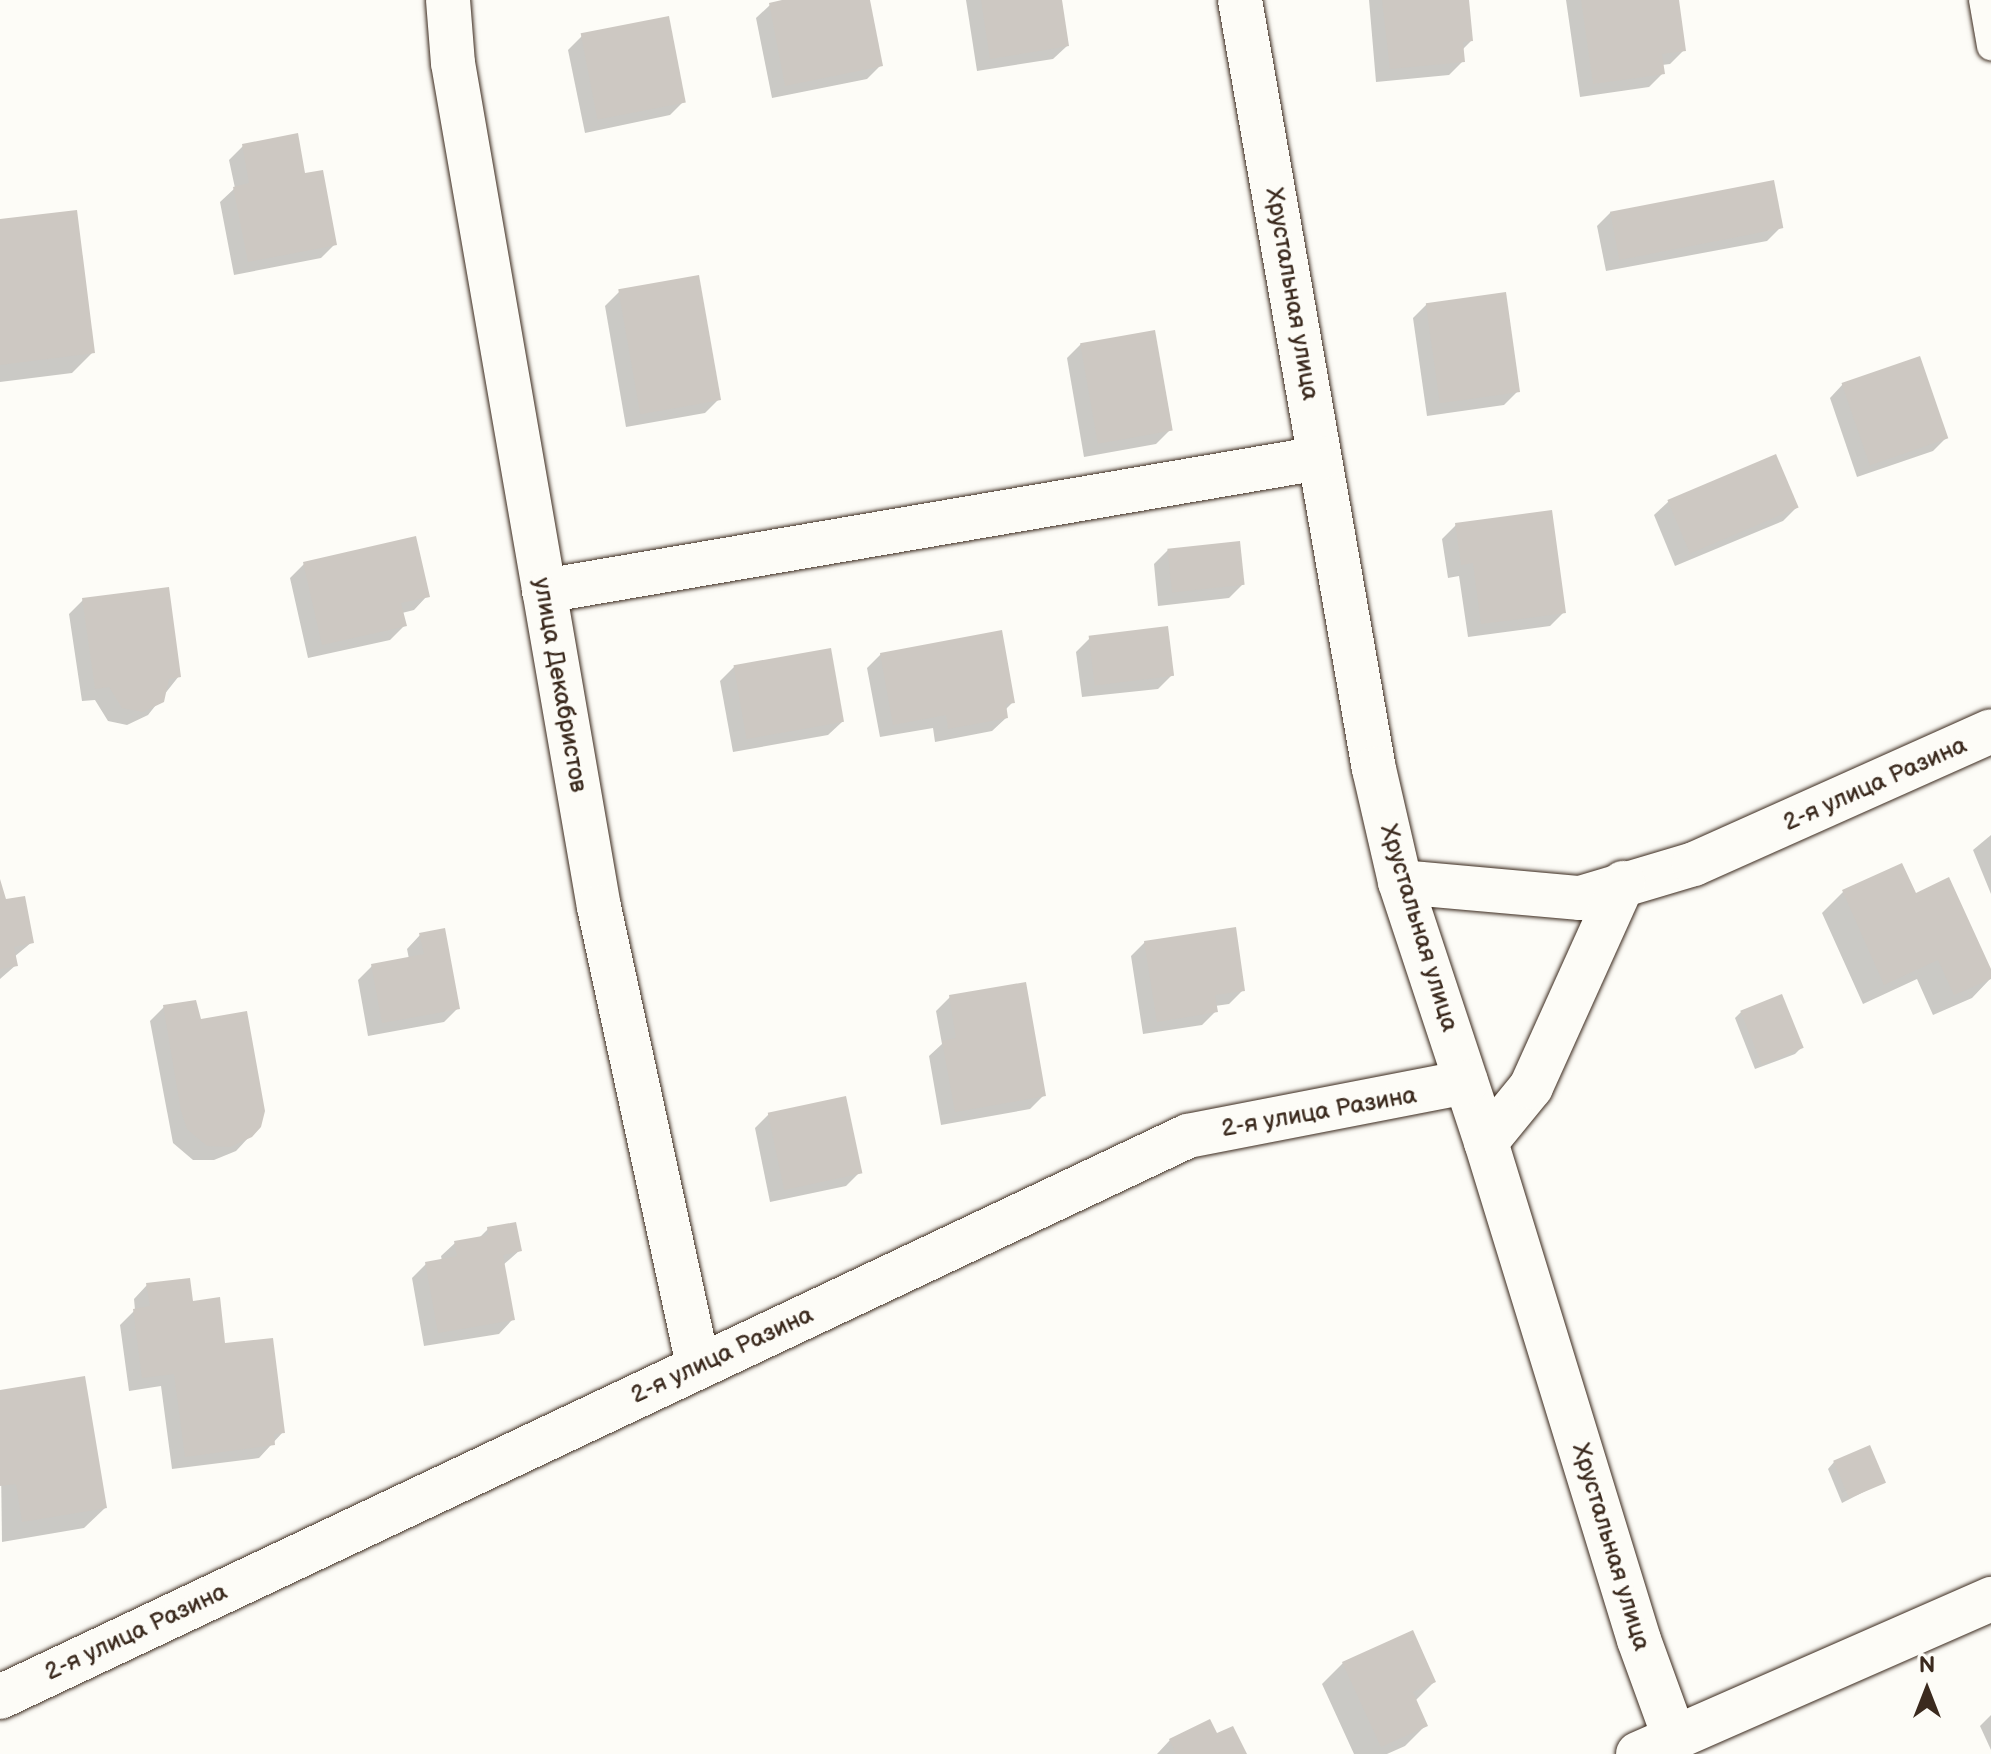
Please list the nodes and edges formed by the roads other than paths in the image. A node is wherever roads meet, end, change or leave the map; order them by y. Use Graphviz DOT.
graph roads {
  1 [pos="448,0"];
  2 [pos="1240,0"];
  3 [pos="1983,0"];
  4 [pos="1991,46"];
  5 [pos="1320,458"];
  6 [pos="544,591"];
  7 [pos="1991,731"];
  8 [pos="1400,882"];
  9 [pos="1623,883"];
  10 [pos="1466,1082"];
  11 [pos="1486,1142"];
  12 [pos="698,1365"];
  13 [pos="1991,1599"];
  14 [pos="0,1697"];
  15 [pos="1656,1746"];
  1 -- 6 [label="street, улица Декабристов"];
  2 -- 5 [label="street, Хрустальная улица"];
  3 -- 4 [label="lane"];
  5 -- 6 [label="street"];
  5 -- 8 [label="street, Хрустальная улица"];
  6 -- 12 [label="street, улица Декабристов"];
  7 -- 9 [label="street, 2-я улица Разина"];
  8 -- 9 [label="street, 2-я улица Разина"];
  8 -- 10 [label="street, Хрустальная улица"];
  9 -- 11 [label="street"];
  10 -- 11 [label="street, Хрустальная улица"];
  10 -- 12 [label="street, 2-я улица Разина"];
  11 -- 15 [label="street, Хрустальная улица"];
  12 -- 14 [label="street, 2-я улица Разина"];
  13 -- 15 [label="street"];
}
